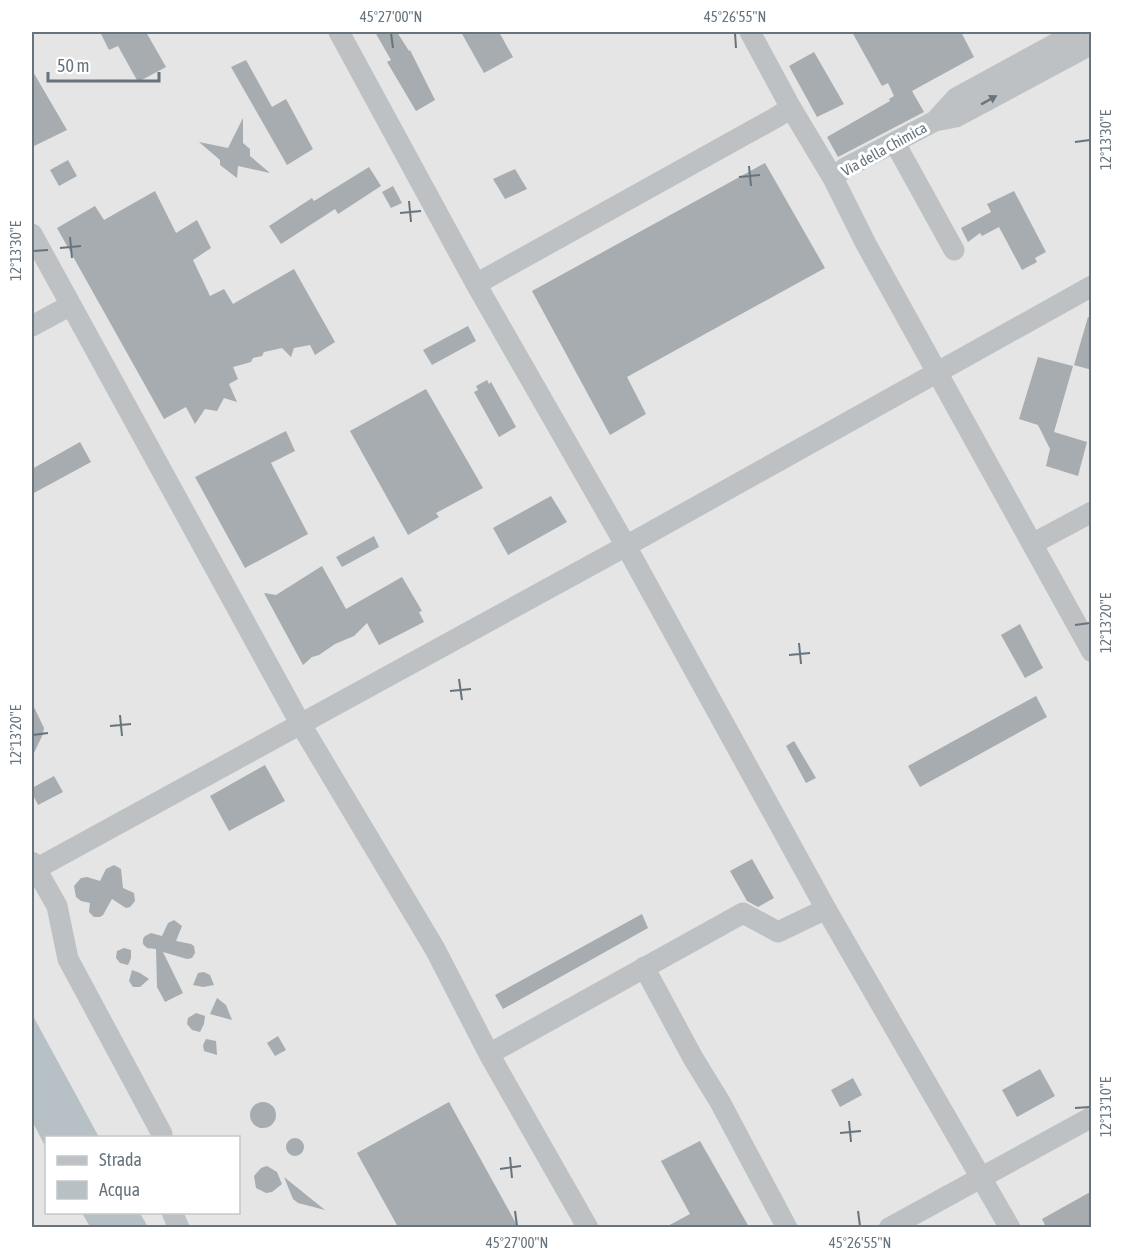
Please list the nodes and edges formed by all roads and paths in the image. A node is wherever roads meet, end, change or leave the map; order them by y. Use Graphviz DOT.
graph roads {
  1 [pos="339,32"];
  2 [pos="750,32"];
  3 [pos="1077,32"];
  4 [pos="1092,44"];
  5 [pos="791,108"];
  6 [pos="935,121"];
  7 [pos="894,143"];
  8 [pos="833,178"];
  9 [pos="32,234"];
  10 [pos="954,250"];
  11 [pos="476,284"];
  12 [pos="1092,286"];
  13 [pos="70,305"];
  14 [pos="32,326"];
  15 [pos="937,371"];
  16 [pos="1092,512"];
  17 [pos="1032,544"];
  18 [pos="626,546"];
  19 [pos="1092,652"];
  20 [pos="300,723"];
  21 [pos="34,869"];
  22 [pos="826,909"];
  23 [pos="644,968"];
  24 [pos="489,1054"];
  25 [pos="1092,1117"];
  26 [pos="162,1136"];
  27 [pos="982,1176"];
  28 [pos="588,1227"];
  29 [pos="787,1227"];
  30 [pos="889,1227"];
  31 [pos="1010,1227"];
  1 -- 11 [label="lane"];
  2 -- 5 [label="lane"];
  3 -- 6 [label="lane"];
  6 -- 4 [label="lane, one-way"];
  5 -- 8 [label="lane"];
  5 -- 11 [label="lane"];
  6 -- 7 [label="lane, Via della Chimica"];
  7 -- 8 [label="lane, Via della Chimica"];
  7 -- 10 [label="lane"];
  8 -- 15 [label="lane"];
  9 -- 13 [label="lane"];
  11 -- 18 [label="lane"];
  12 -- 15 [label="lane"];
  13 -- 14 [label="lane"];
  13 -- 20 [label="lane"];
  15 -- 17 [label="lane"];
  15 -- 18 [label="lane"];
  16 -- 17 [label="lane"];
  17 -- 19 [label="lane"];
  18 -- 20 [label="lane"];
  18 -- 22 [label="lane"];
  20 -- 21 [label="lane"];
  20 -- 24 [label="lane"];
  21 -- 26 [label="lane"];
  22 -- 23 [label="lane"];
  22 -- 27 [label="lane"];
  23 -- 24 [label="lane"];
  23 -- 29 [label="lane"];
  24 -- 28 [label="lane"];
  25 -- 27 [label="lane"];
  27 -- 30 [label="lane"];
  27 -- 31 [label="lane"];
}
